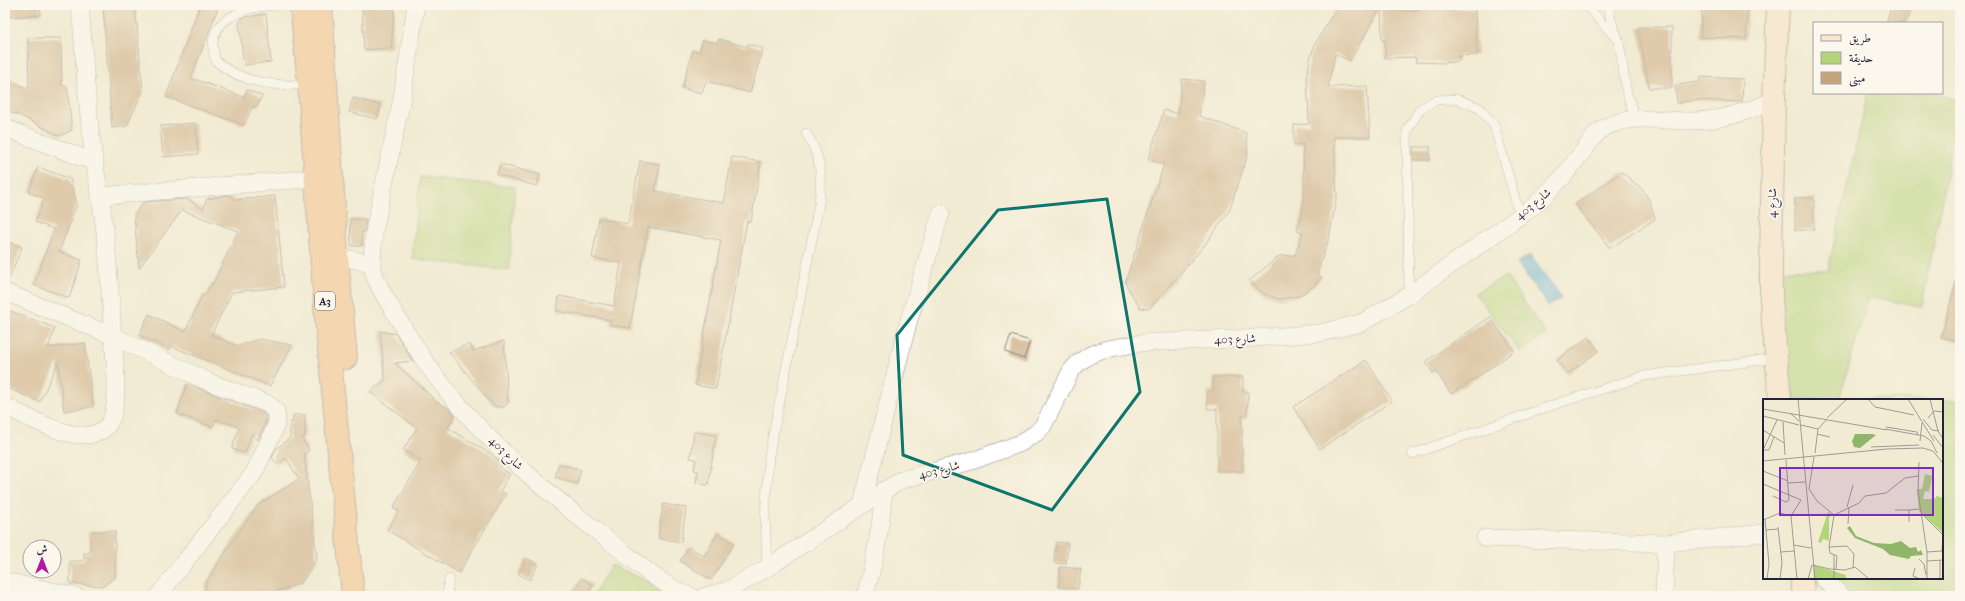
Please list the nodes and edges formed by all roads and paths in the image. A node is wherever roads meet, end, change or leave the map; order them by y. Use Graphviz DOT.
graph roads {
  1 [pos="80,5"];
  2 [pos="275,5"];
  3 [pos="301,5"];
  4 [pos="321,5"];
  5 [pos="416,5"];
  6 [pos="1586,5"];
  7 [pos="1610,5"];
  8 [pos="1778,5"];
  9 [pos="1618,41"];
  10 [pos="310,85"];
  11 [pos="1774,100"];
  12 [pos="1635,120"];
  13 [pos="5,128"];
  14 [pos="806,133"];
  15 [pos="94,162"];
  16 [pos="316,178"];
  17 [pos="100,196"];
  18 [pos="941,213"];
  19 [pos="1520,216"];
  20 [pos="329,258"];
  21 [pos="372,263"];
  22 [pos="5,292"];
  23 [pos="1408,295"];
  24 [pos="113,336"];
  25 [pos="1776,358"];
  26 [pos="1780,399"];
  27 [pos="5,406"];
  28 [pos="1412,454"];
  29 [pos="884,490"];
  30 [pos="862,505"];
  31 [pos="1763,533"];
  32 [pos="1484,538"];
  33 [pos="1666,543"];
  34 [pos="767,568"];
  35 [pos="449,579"];
  36 [pos="1801,579"];
  37 [pos="1824,579"];
  38 [pos="5,581"];
  39 [pos="76,596"];
  40 [pos="158,596"];
  41 [pos="353,596"];
  42 [pos="367,596"];
  43 [pos="447,596"];
  44 [pos="691,596"];
  45 [pos="705,596"];
  46 [pos="865,596"];
  47 [pos="1664,596"];
  48 [pos="1804,596"];
  49 [pos="1842,596"];
  1 -- 15 [label="street"];
  2 -- 10 [label="lane"];
  3 -- 10 [label="highway, A3"];
  4 -- 20 [label="highway, A3"];
  5 -- 21 [label="street, شارع 403"];
  6 -- 9 [label="lane"];
  7 -- 9 [label="lane"];
  8 -- 11 [label="main road, شارع 4"];
  9 -- 12 [label="lane"];
  10 -- 16 [label="highway, A3"];
  11 -- 12 [label="street, شارع 403"];
  11 -- 25 [label="main road, شارع 4"];
  12 -- 19 [label="street, شارع 403"];
  13 -- 15 [label="street"];
  14 -- 34 [label="lane"];
  15 -- 17 [label="street"];
  16 -- 17 [label="street"];
  16 -- 20 [label="highway, A3"];
  17 -- 24 [label="street"];
  18 -- 30 [label="street"];
  19 -- 23 [label="street, شارع 403"];
  19 -- 23 [label="lane"];
  20 -- 21 [label="street"];
  20 -- 41 [label="highway, A3"];
  20 -- 42 [label="highway, A3"];
  21 -- 44 [label="street, شارع 403"];
  22 -- 24 [label="street"];
  23 -- 29 [label="street, شارع 403"];
  24 -- 27 [label="street"];
  24 -- 40 [label="street"];
  25 -- 26 [label="main road, شارع 4"];
  25 -- 28 [label="lane"];
  29 -- 30 [label="street, شارع 403"];
  29 -- 46 [label="street"];
  30 -- 34 [label="street, شارع 403"];
  31 -- 33 [label="street"];
  32 -- 33 [label="street"];
  33 -- 47 [label="street"];
  34 -- 45 [label="street, شارع 403"];
  35 -- 43 [label="lane"];
  36 -- 48 [label="main road"];
  37 -- 49 [label="street"];
  38 -- 39 [label="street"];
}
